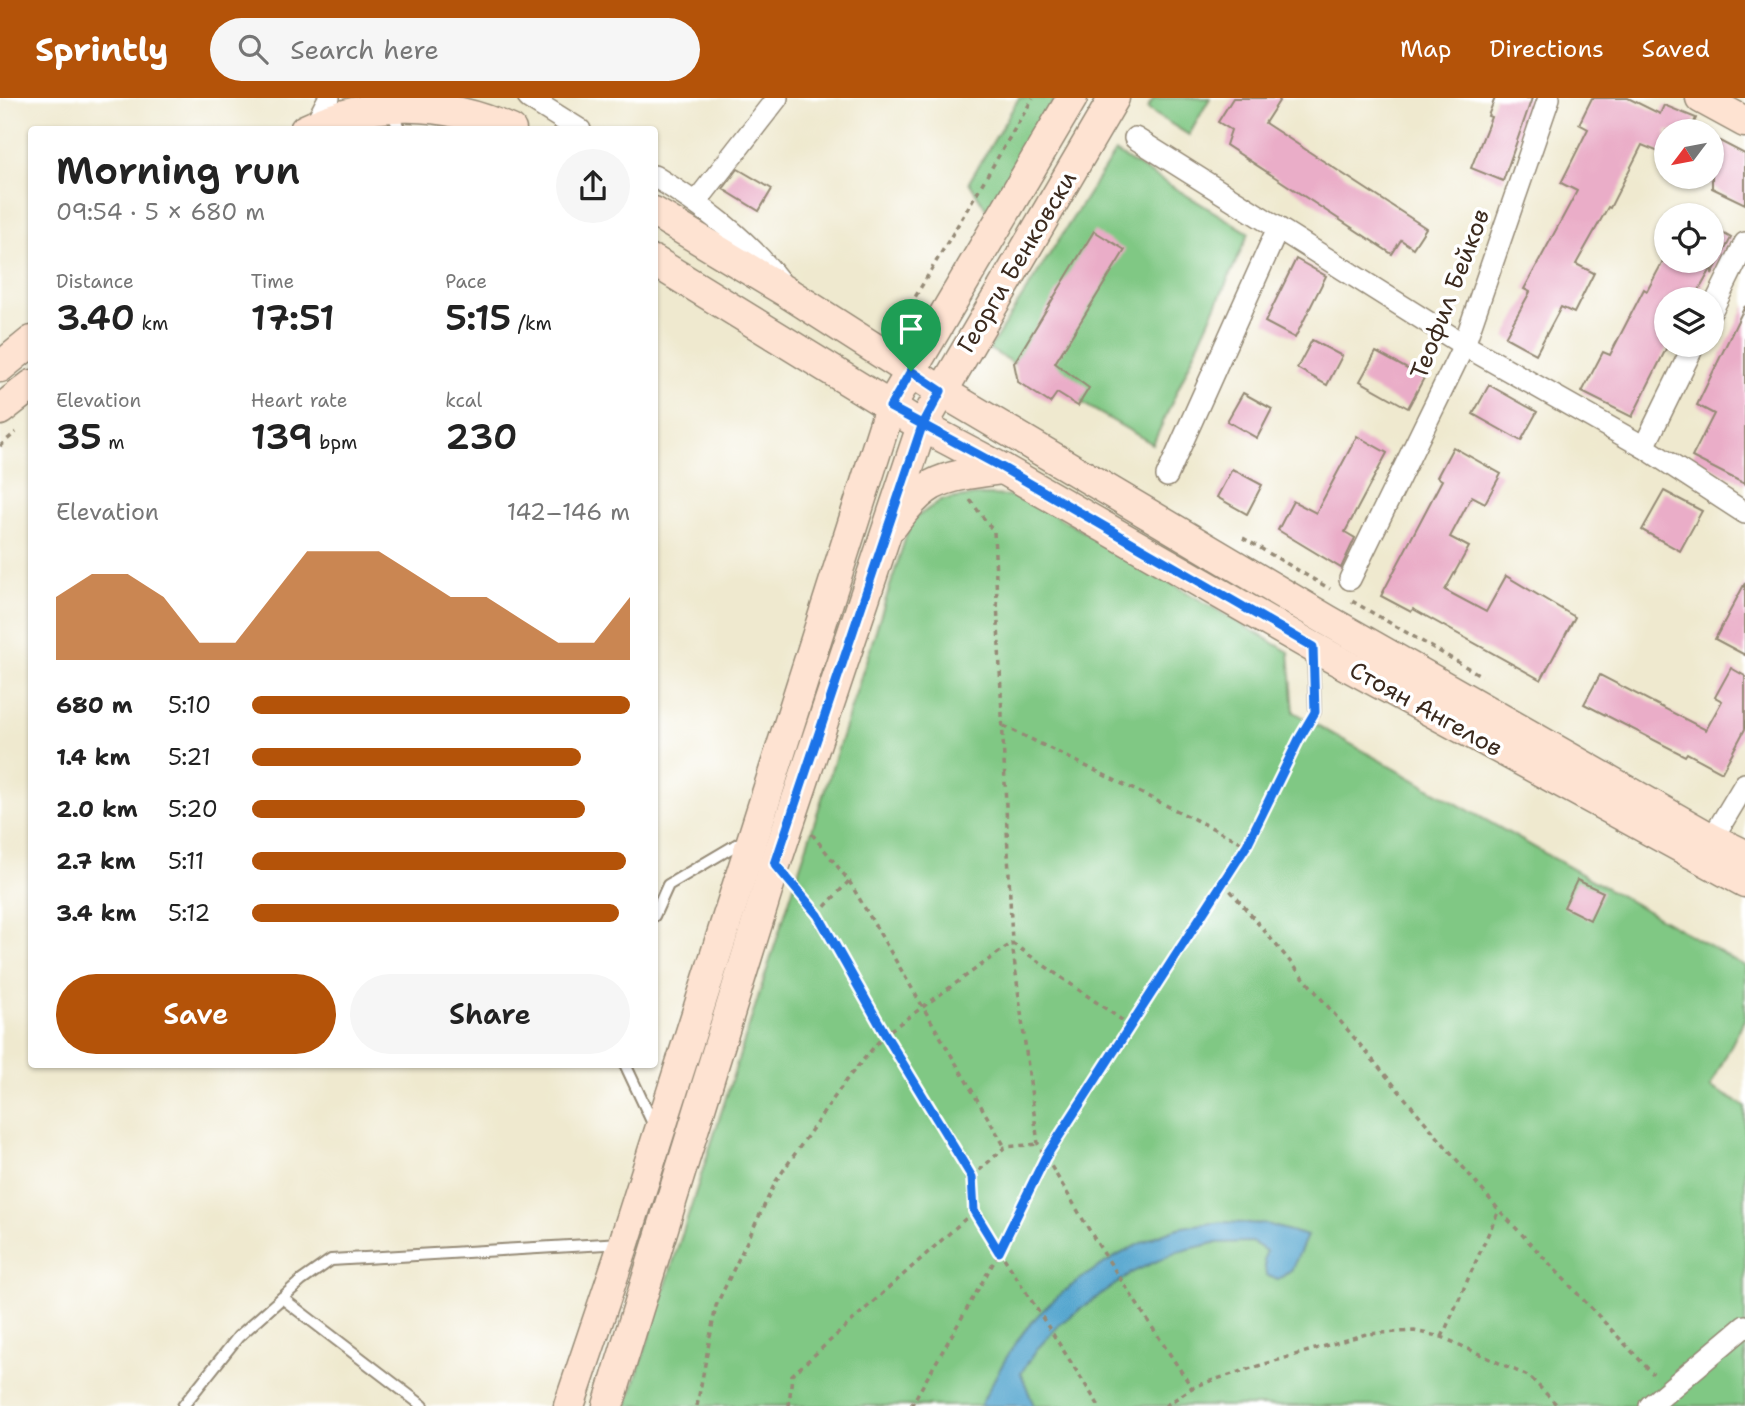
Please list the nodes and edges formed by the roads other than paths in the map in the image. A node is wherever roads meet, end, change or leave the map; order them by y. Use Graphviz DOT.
graph roads {
  1 [pos="529,98"];
  2 [pos="776,98"];
  3 [pos="1072,98"];
  4 [pos="1114,98"];
  5 [pos="1549,98"];
  6 [pos="1701,98"];
  7 [pos="390,110"];
  8 [pos="317,117"];
  9 [pos="1745,122"];
  10 [pos="503,126"];
  11 [pos="574,126"];
  12 [pos="1135,138"];
  13 [pos="658,178"];
  14 [pos="696,202"];
  15 [pos="658,214"];
  16 [pos="1278,228"];
  17 [pos="1745,243"];
  18 [pos="658,263"];
  19 [pos="1723,287"];
  20 [pos="788,293"];
  21 [pos="28,344"];
  22 [pos="1464,345"];
  23 [pos="1688,357"];
  24 [pos="0,367"];
  25 [pos="911,371"];
  26 [pos="28,388"];
  27 [pos="941,391"];
  28 [pos="1,407"];
  29 [pos="890,407"];
  30 [pos="922,426"];
  31 [pos="1644,447"];
  32 [pos="1003,468"];
  33 [pos="1167,476"];
  34 [pos="1745,513"];
  35 [pos="884,537"];
  36 [pos="1350,579"];
  37 [pos="1313,647"];
  38 [pos="1315,712"];
  39 [pos="1745,784"];
  40 [pos="754,834"];
  41 [pos="1712,839"];
  42 [pos="1745,855"];
  43 [pos="1745,882"];
  44 [pos="658,907"];
  45 [pos="627,1068"];
  46 [pos="658,1135"];
  47 [pos="624,1243"];
  48 [pos="282,1298"];
  49 [pos="1745,1326"];
  50 [pos="183,1406"];
  51 [pos="424,1406"];
  52 [pos="569,1406"];
  53 [pos="608,1406"];
  54 [pos="1650,1406"];
  1 -- 11 [label="street"];
  2 -- 14 [label="street"];
  3 -- 25 [label="main road, Георги Бенковски"];
  4 -- 27 [label="main road, Георги Бенковски"];
  5 -- 22 [label="street, Теофил Бейков"];
  6 -- 9 [label="main road"];
  7 -- 8 [label="main road"];
  7 -- 10 [label="main road"];
  12 -- 16 [label="street"];
  13 -- 14 [label="street"];
  14 -- 20 [label="street"];
  15 -- 20 [label="main road, Стоян Ангелов"];
  16 -- 22 [label="street"];
  16 -- 33 [label="street"];
  17 -- 19 [label="street"];
  18 -- 29 [label="main road, Стоян Ангелов"];
  20 -- 25 [label="main road, Стоян Ангелов"];
  21 -- 24 [label="main road"];
  22 -- 31 [label="street"];
  22 -- 36 [label="street, Теофил Бейков"];
  23 -- 31 [label="street"];
  25 -- 27 [label="main road, Стоян Ангелов"];
  25 -- 29 [label="main road, Георги Бенковски"];
  26 -- 28 [label="main road"];
  27 -- 30 [label="main road, Георги Бенковски"];
  27 -- 41 [label="main road, Стоян Ангелов"];
  29 -- 30 [label="main road, Стоян Ангелов"];
  29 -- 40 [label="main road, Георги Бенковски"];
  30 -- 32 [label="main road, Стоян Ангелов"];
  30 -- 35 [label="main road, Георги Бенковски"];
  31 -- 34 [label="street"];
  32 -- 35 [label="main road"];
  32 -- 37 [label="main road, Стоян Ангелов"];
  35 -- 53 [label="main road, Георги Бенковски"];
  37 -- 38 [label="lane"];
  37 -- 43 [label="main road, Стоян Ангелов"];
  39 -- 41 [label="street"];
  40 -- 44 [label="lane"];
  40 -- 46 [label="main road, Георги Бенковски"];
  41 -- 42 [label="main road, Стоян Ангелов"];
  45 -- 46 [label="lane"];
  46 -- 47 [label="main road, Георги Бенковски"];
  47 -- 48 [label="lane"];
  47 -- 52 [label="main road, Георги Бенковски"];
  48 -- 50 [label="lane"];
  48 -- 51 [label="lane"];
  49 -- 54 [label="street"];
}
